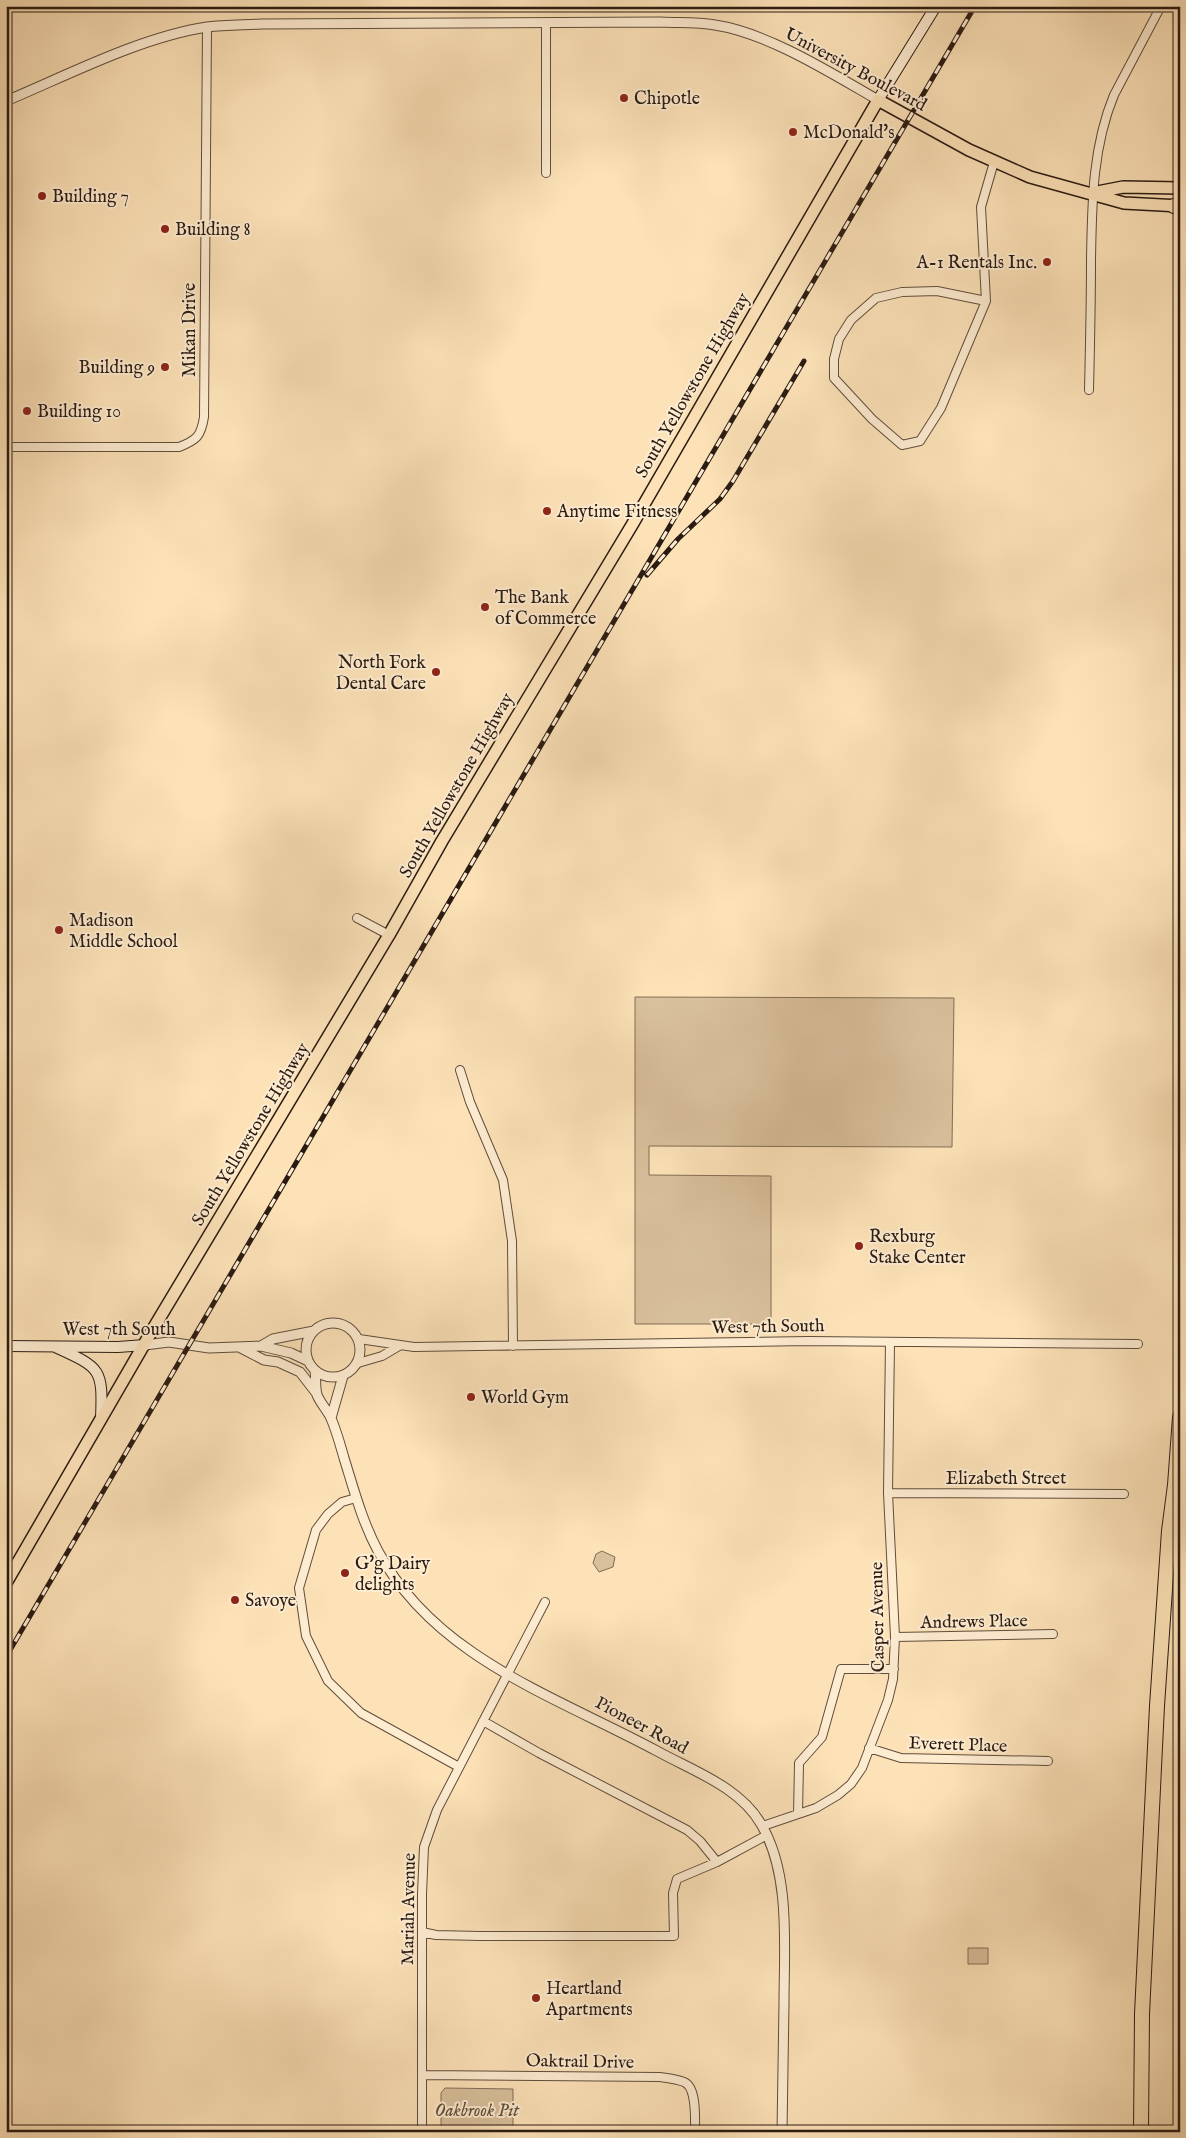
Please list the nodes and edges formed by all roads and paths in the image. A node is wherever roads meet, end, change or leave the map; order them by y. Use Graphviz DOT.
graph roads {
  1 [pos="936,6"];
  2 [pos="1161,6"];
  3 [pos="546,23"];
  4 [pos="207,27"];
  5 [pos="878,100"];
  6 [pos="6,101"];
  7 [pos="994,162"];
  8 [pos="546,173"];
  9 [pos="1180,188"];
  10 [pos="1092,193"];
  11 [pos="1178,206"];
  12 [pos="986,301"];
  13 [pos="1089,390"];
  14 [pos="6,447"];
  15 [pos="357,918"];
  16 [pos="389,934"];
  17 [pos="460,1070"];
  18 [pos="314,1331"];
  19 [pos="358,1339"];
  20 [pos="890,1342"];
  21 [pos="1138,1344"];
  22 [pos="145,1345"];
  23 [pos="6,1346"];
  24 [pos="52,1346"];
  25 [pos="261,1346"];
  26 [pos="399,1346"];
  27 [pos="513,1346"];
  28 [pos="241,1348"];
  29 [pos="308,1361"];
  30 [pos="358,1363"];
  31 [pos="315,1370"];
  32 [pos="343,1376"];
  33 [pos="318,1395"];
  34 [pos="1180,1417"];
  35 [pos="331,1418"];
  36 [pos="101,1422"];
  37 [pos="888,1493"];
  38 [pos="1124,1494"];
  39 [pos="356,1498"];
  40 [pos="6,1583"];
  41 [pos="544,1602"];
  42 [pos="1053,1634"];
  43 [pos="895,1637"];
  44 [pos="894,1669"];
  45 [pos="506,1675"];
  46 [pos="483,1721"];
  47 [pos="869,1748"];
  48 [pos="1048,1761"];
  49 [pos="459,1767"];
  50 [pos="798,1814"];
  51 [pos="765,1831"];
  52 [pos="717,1862"];
  53 [pos="422,1932"];
  54 [pos="422,2075"];
  55 [pos="422,2132"];
  56 [pos="695,2132"];
  57 [pos="782,2132"];
  58 [pos="1140,2132"];
  1 -- 5 [label="main road, South Yellowstone Highway"];
  2 -- 10 [label="street"];
  3 -- 4 [label="street, University Boulevard"];
  3 -- 5 [label="street, University Boulevard"];
  3 -- 8 [label="street"];
  4 -- 6 [label="street, University Boulevard"];
  4 -- 14 [label="street, Mikan Drive"];
  5 -- 7 [label="main road, University Boulevard"];
  5 -- 16 [label="main road, South Yellowstone Highway"];
  7 -- 10 [label="main road, University Boulevard"];
  7 -- 12 [label="street"];
  9 -- 10 [label="main road, University Boulevard"];
  10 -- 11 [label="main road, University Boulevard"];
  10 -- 13 [label="street"];
  12 -- 12 [label="street"];
  15 -- 16 [label="street"];
  16 -- 22 [label="main road, South Yellowstone Highway"];
  17 -- 27 [label="street"];
  18 -- 19 [label="street"];
  18 -- 25 [label="street, West 7th South"];
  18 -- 29 [label="street"];
  19 -- 26 [label="street, West 7th South"];
  19 -- 30 [label="street"];
  20 -- 21 [label="street, West 7th South"];
  20 -- 27 [label="street, West 7th South"];
  20 -- 37 [label="street, Casper Avenue"];
  22 -- 24 [label="main road, West 7th South"];
  22 -- 28 [label="street, West 7th South"];
  22 -- 36 [label="main road, South Yellowstone Highway"];
  23 -- 24 [label="main road, West 7th South"];
  24 -- 36 [label="main road"];
  25 -- 28 [label="street, West 7th South"];
  25 -- 29 [label="street, West 7th South"];
  26 -- 27 [label="street, West 7th South"];
  26 -- 30 [label="street, West 7th South"];
  28 -- 33 [label="street"];
  29 -- 31 [label="street"];
  30 -- 32 [label="street"];
  31 -- 32 [label="street"];
  31 -- 33 [label="street, Pioneer Road"];
  32 -- 35 [label="street"];
  33 -- 35 [label="street, Pioneer Road"];
  34 -- 58 [label="highway"];
  35 -- 39 [label="street, Pioneer Road"];
  36 -- 40 [label="main road, South Yellowstone Highway"];
  37 -- 38 [label="street, Elizabeth Street"];
  37 -- 43 [label="street, Casper Avenue"];
  39 -- 45 [label="street, Pioneer Road"];
  39 -- 49 [label="street"];
  41 -- 45 [label="street, Mariah Avenue"];
  42 -- 43 [label="street, Andrews Place"];
  43 -- 44 [label="street, Casper Avenue"];
  44 -- 47 [label="street, Casper Avenue"];
  44 -- 50 [label="street"];
  45 -- 46 [label="street, Mariah Avenue"];
  45 -- 51 [label="street, Pioneer Road"];
  46 -- 49 [label="street, Mariah Avenue"];
  46 -- 52 [label="street"];
  47 -- 48 [label="street, Everett Place"];
  47 -- 50 [label="street, Casper Avenue"];
  49 -- 53 [label="street, Mariah Avenue"];
  50 -- 51 [label="street, Casper Avenue"];
  51 -- 52 [label="street, Casper Avenue"];
  51 -- 57 [label="street, Pioneer Road"];
  52 -- 53 [label="street, Casper Avenue"];
  53 -- 54 [label="street, Mariah Avenue"];
  54 -- 55 [label="street, Mariah Avenue"];
  54 -- 56 [label="street, Oaktrail Drive"];
}
